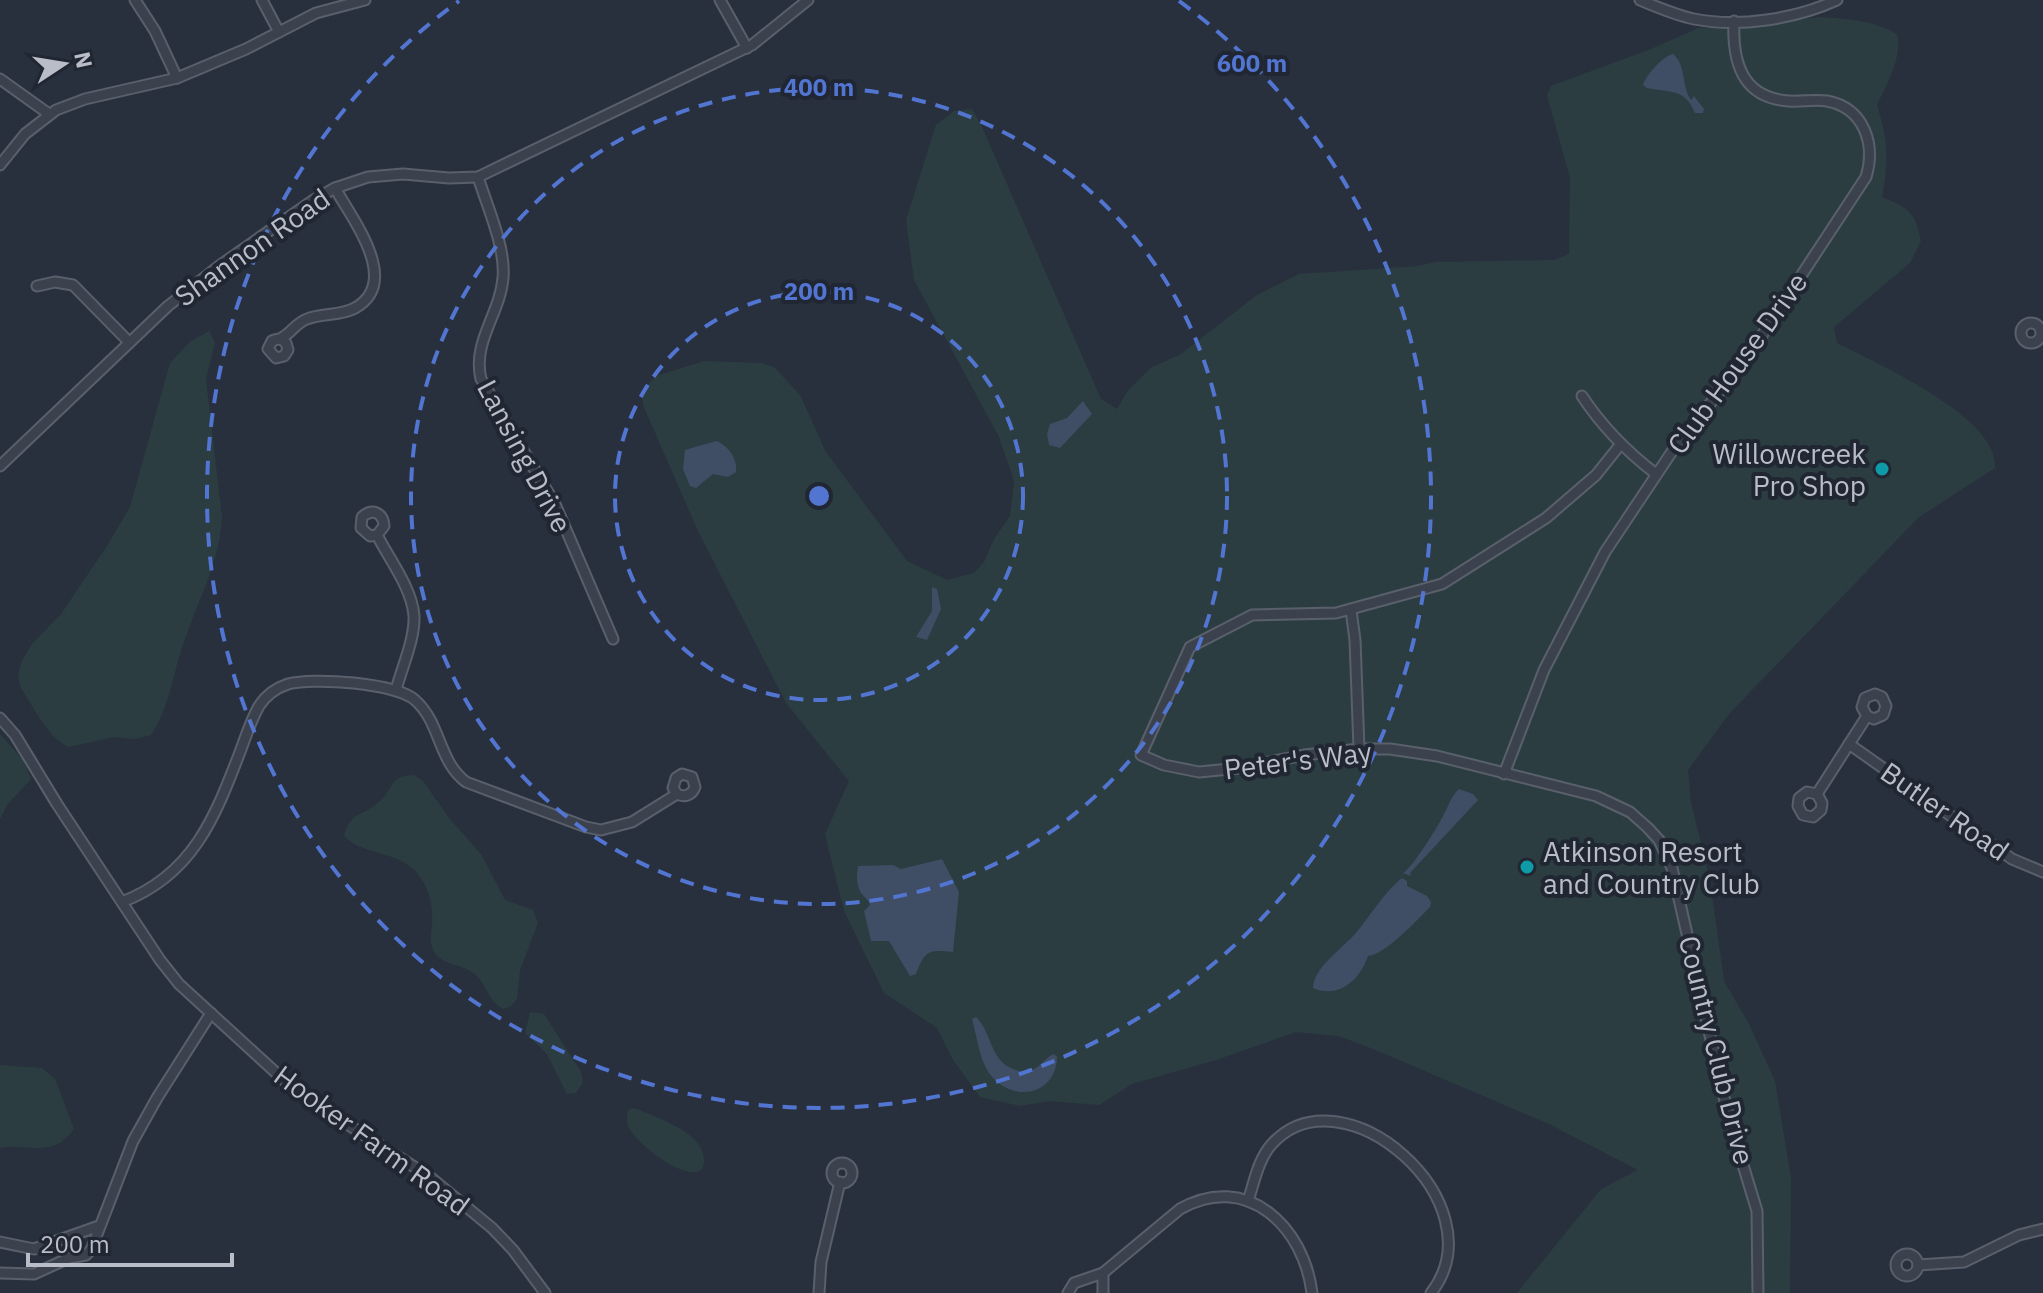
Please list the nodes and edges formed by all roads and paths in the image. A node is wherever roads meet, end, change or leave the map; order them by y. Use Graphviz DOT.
graph roads {
  1 [pos="135,0"];
  2 [pos="262,0"];
  3 [pos="365,0"];
  4 [pos="720,0"];
  5 [pos="808,0"];
  6 [pos="1640,0"];
  7 [pos="1837,0"];
  8 [pos="1734,21"];
  9 [pos="279,32"];
  10 [pos="747,48"];
  11 [pos="177,78"];
  12 [pos="0,79"];
  13 [pos="49,114"];
  14 [pos="0,165"];
  15 [pos="478,177"];
  16 [pos="335,188"];
  17 [pos="37,286"];
  18 [pos="281,339"];
  19 [pos="129,342"];
  20 [pos="1582,396"];
  21 [pos="1620,445"];
  22 [pos="0,466"];
  23 [pos="1656,474"];
  24 [pos="377,535"];
  25 [pos="1351,610"];
  26 [pos="613,639"];
  27 [pos="396,690"];
  28 [pos="1867,716"];
  29 [pos="0,718"];
  30 [pos="1849,744"];
  31 [pos="1359,749"];
  32 [pos="1504,774"];
  33 [pos="677,794"];
  34 [pos="1817,794"];
  35 [pos="2043,872"];
  36 [pos="122,902"];
  37 [pos="211,1013"];
  38 [pos="840,1182"];
  39 [pos="1248,1201"];
  40 [pos="99,1226"];
  41 [pos="2043,1229"];
  42 [pos="0,1242"];
  43 [pos="1918,1265"];
  44 [pos="0,1273"];
  45 [pos="1103,1273"];
  46 [pos="545,1293"];
  47 [pos="819,1293"];
  48 [pos="1068,1293"];
  49 [pos="1103,1293"];
  50 [pos="1312,1293"];
  51 [pos="1431,1293"];
  52 [pos="1758,1293"];
  1 -- 11 [label="street"];
  2 -- 9 [label="street"];
  3 -- 9 [label="street"];
  4 -- 10 [label="street"];
  5 -- 10 [label="street, Shannon Road"];
  6 -- 8 [label="street"];
  7 -- 8 [label="street"];
  8 -- 23 [label="street, Club House Drive"];
  9 -- 11 [label="street"];
  10 -- 15 [label="street, Shannon Road"];
  11 -- 13 [label="street"];
  12 -- 13 [label="street"];
  13 -- 14 [label="street"];
  15 -- 16 [label="street, Shannon Road"];
  15 -- 26 [label="street, Lansing Drive"];
  16 -- 18 [label="street"];
  16 -- 19 [label="street, Shannon Road"];
  17 -- 19 [label="street"];
  19 -- 22 [label="street, Shannon Road"];
  20 -- 21 [label="street"];
  21 -- 23 [label="street"];
  21 -- 25 [label="street"];
  23 -- 32 [label="street, Club House Drive"];
  24 -- 27 [label="street"];
  25 -- 31 [label="street"];
  25 -- 31 [label="street, Peter's Way"];
  27 -- 33 [label="street"];
  27 -- 36 [label="street"];
  28 -- 30 [label="street"];
  29 -- 36 [label="street, Hooker Farm Road"];
  30 -- 34 [label="street"];
  30 -- 35 [label="street, Butler Road"];
  31 -- 32 [label="street, Peter's Way"];
  32 -- 52 [label="street, Country Club Drive"];
  36 -- 37 [label="street, Hooker Farm Road"];
  37 -- 40 [label="street"];
  37 -- 46 [label="street, Hooker Farm Road"];
  38 -- 47 [label="street"];
  39 -- 45 [label="street"];
  39 -- 50 [label="street"];
  39 -- 51 [label="street"];
  40 -- 42 [label="street"];
  40 -- 44 [label="street"];
  41 -- 43 [label="street"];
  45 -- 48 [label="street"];
  45 -- 49 [label="street"];
}
